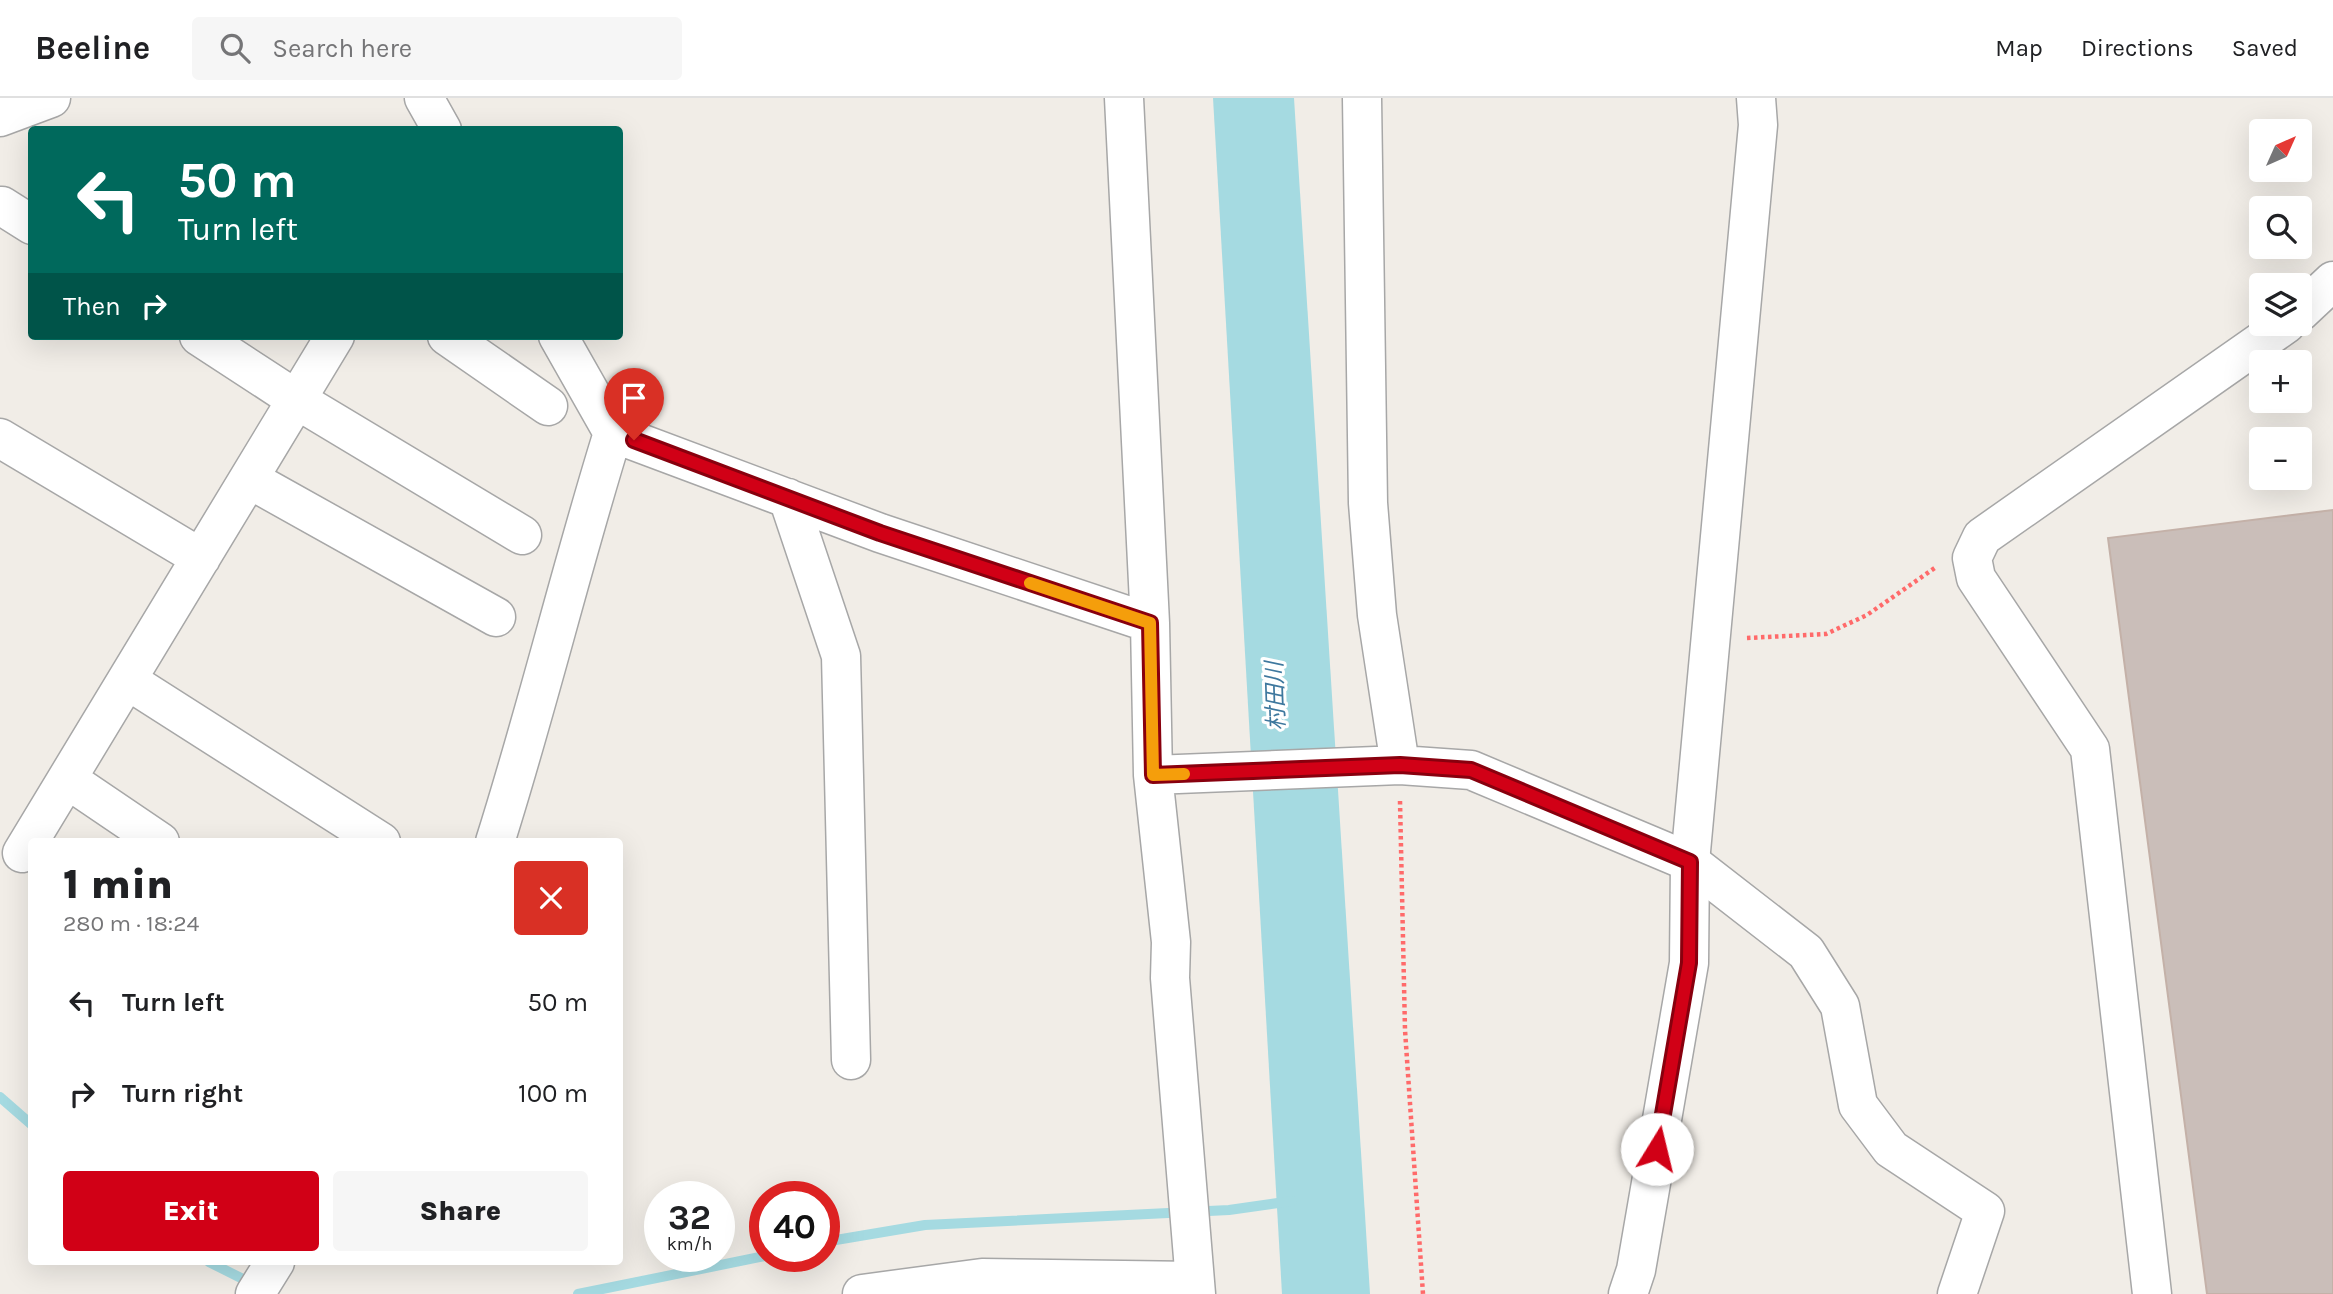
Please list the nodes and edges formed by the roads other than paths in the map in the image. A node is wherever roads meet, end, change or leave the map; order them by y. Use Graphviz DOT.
graph roads {
  1 [pos="51,98"];
  2 [pos="424,98"];
  3 [pos="1124,98"];
  4 [pos="1362,98"];
  5 [pos="1756,98"];
  6 [pos="0,117"];
  7 [pos="440,126"];
  8 [pos="2333,281"];
  9 [pos="2312,301"];
  10 [pos="2269,336"];
  11 [pos="205,340"];
  12 [pos="333,340"];
  13 [pos="453,340"];
  14 [pos="560,340"];
  15 [pos="297,400"];
  16 [pos="548,405"];
  17 [pos="613,433"];
  18 [pos="0,438"];
  19 [pos="249,479"];
  20 [pos="789,498"];
  21 [pos="522,535"];
  22 [pos="201,558"];
  23 [pos="496,617"];
  24 [pos="1150,623"];
  25 [pos="127,680"];
  26 [pos="1400,765"];
  27 [pos="1153,775"];
  28 [pos="67,779"];
  29 [pos="154,838"];
  30 [pos="375,838"];
  31 [pos="496,838"];
  32 [pos="18,850"];
  33 [pos="1690,862"];
  34 [pos="851,1060"];
  35 [pos="273,1265"];
  36 [pos="1195,1287"];
  37 [pos="255,1294"];
  38 [pos="862,1294"];
  39 [pos="1628,1294"];
  40 [pos="1957,1294"];
  41 [pos="2152,1294"];
  1 -- 6 [label="street"];
  2 -- 7 [label="street"];
  3 -- 24 [label="street"];
  4 -- 26 [label="street"];
  5 -- 33 [label="street"];
  8 -- 9 [label="street"];
  10 -- 41 [label="street"];
  11 -- 15 [label="street"];
  12 -- 15 [label="street"];
  13 -- 16 [label="street"];
  14 -- 17 [label="street"];
  15 -- 19 [label="street"];
  15 -- 21 [label="street"];
  17 -- 20 [label="street"];
  17 -- 31 [label="street"];
  18 -- 22 [label="street"];
  19 -- 22 [label="street"];
  19 -- 23 [label="street"];
  20 -- 24 [label="street"];
  20 -- 34 [label="street"];
  22 -- 25 [label="street"];
  24 -- 27 [label="street"];
  25 -- 28 [label="street"];
  25 -- 30 [label="street"];
  26 -- 27 [label="street"];
  26 -- 33 [label="street"];
  27 -- 36 [label="street"];
  28 -- 29 [label="street"];
  28 -- 32 [label="street"];
  33 -- 39 [label="street"];
  33 -- 40 [label="street"];
  35 -- 37 [label="street"];
  36 -- 38 [label="street"];
}
